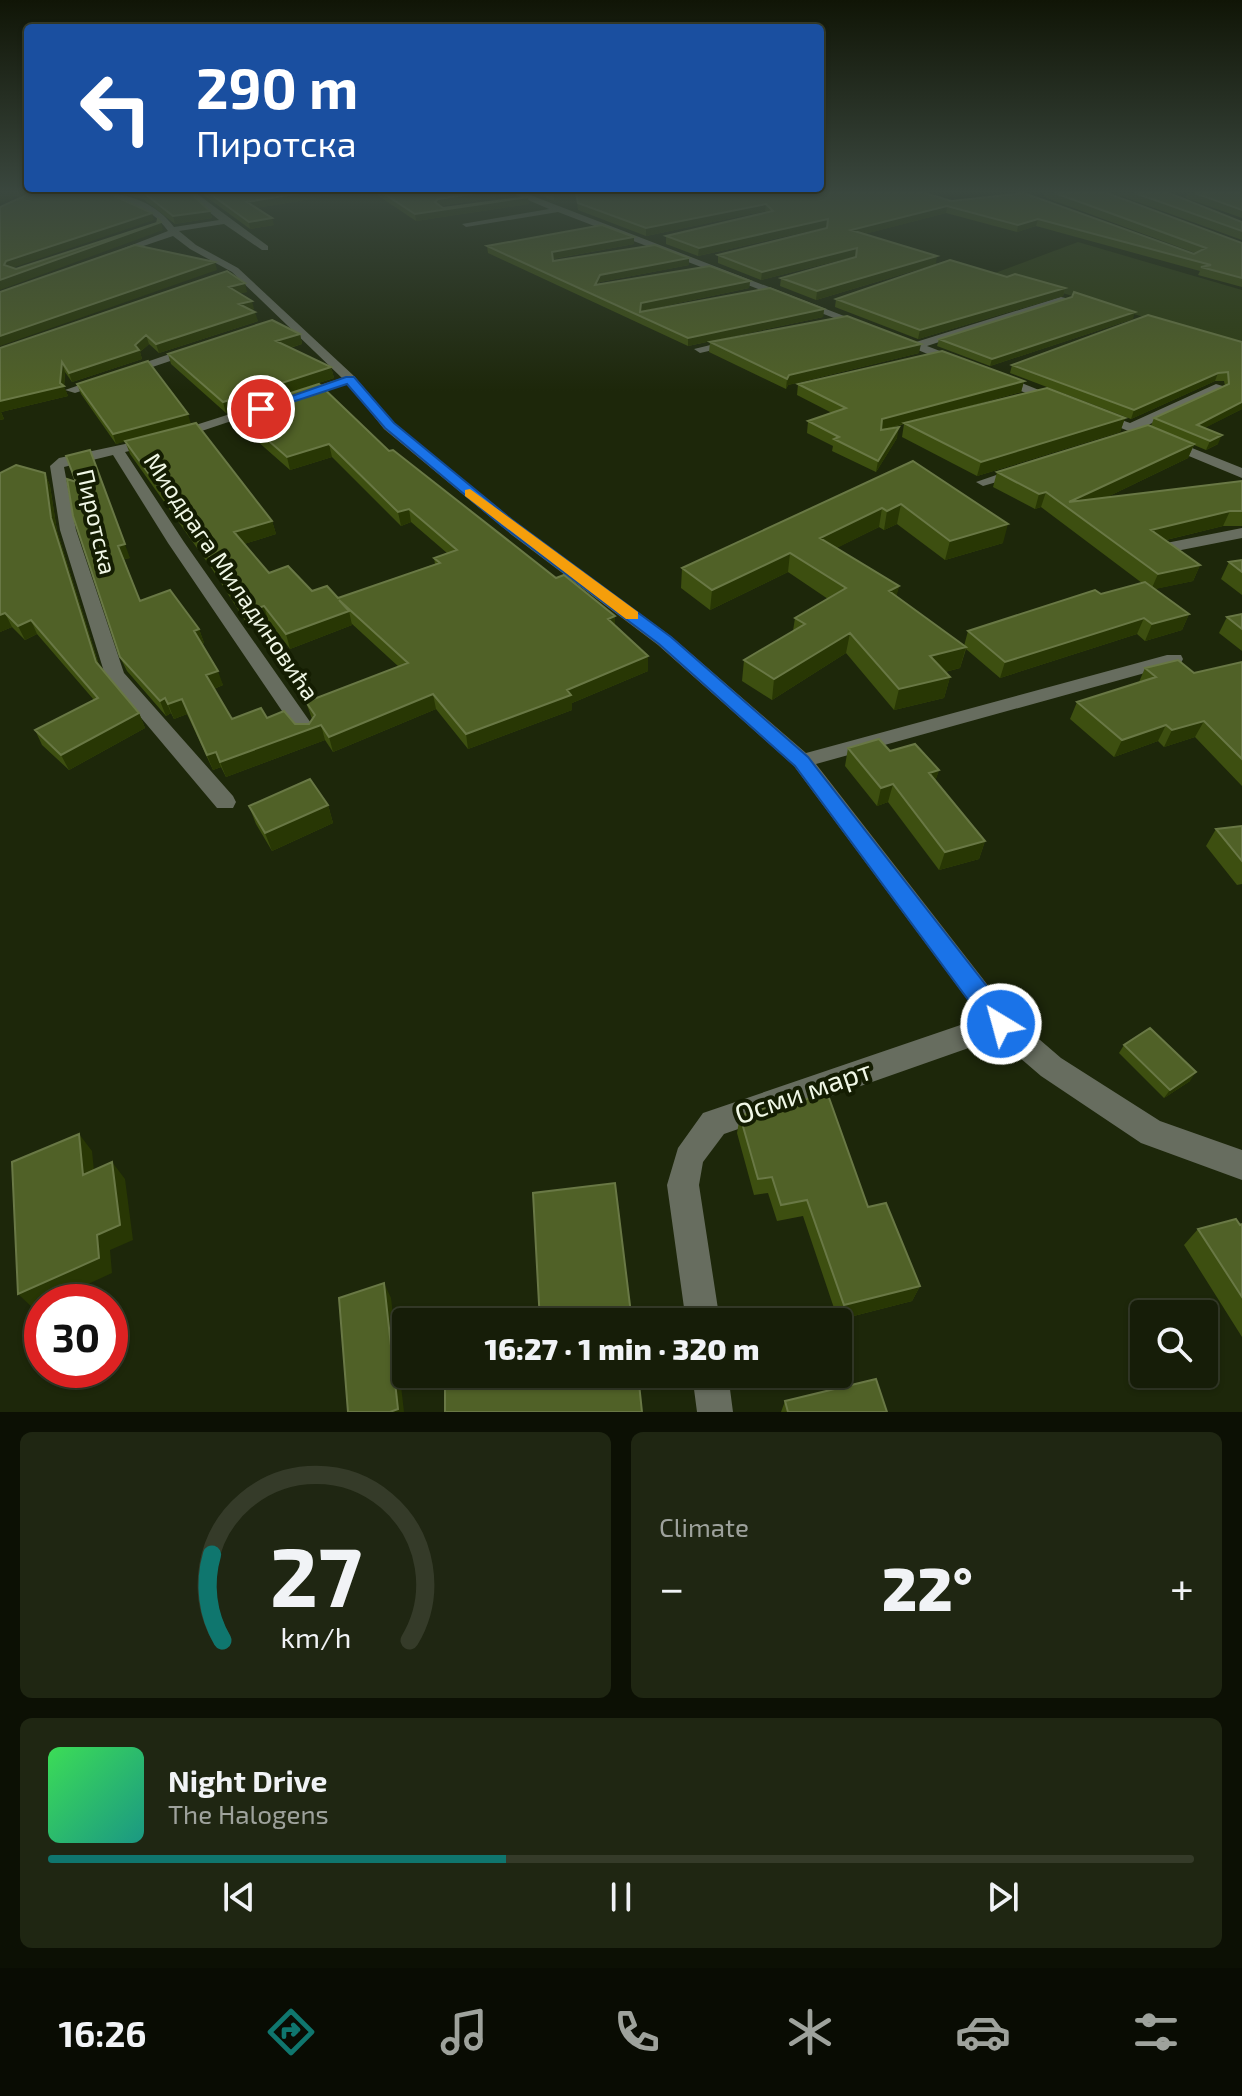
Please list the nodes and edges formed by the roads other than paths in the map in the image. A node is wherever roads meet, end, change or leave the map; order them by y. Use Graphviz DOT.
graph roads {
  1 [pos="208,259"];
  2 [pos="691,259"];
  3 [pos="711,262"];
  4 [pos="683,272"];
  5 [pos="769,286"];
  6 [pos="743,295"];
  7 [pos="1065,299"];
  8 [pos="829,302"];
  9 [pos="815,307"];
  10 [pos="845,319"];
  11 [pos="816,325"];
  12 [pos="874,330"];
  13 [pos="888,335"];
  14 [pos="743,340"];
  15 [pos="213,343"];
  16 [pos="916,346"];
  17 [pos="700,349"];
  18 [pos="939,355"];
  19 [pos="910,362"];
  20 [pos="1002,368"];
  21 [pos="975,369"];
  22 [pos="350,379"];
  23 [pos="1220,387"];
  24 [pos="71,390"];
  25 [pos="1042,394"];
  26 [pos="1013,402"];
  27 [pos="1071,405"];
  28 [pos="1086,411"];
  29 [pos="1136,430"];
  30 [pos="1113,441"];
  31 [pos="117,450"];
  32 [pos="1041,464"];
  33 [pos="1242,474"];
  34 [pos="983,482"];
  35 [pos="1242,533"];
  36 [pos="1161,549"];
  37 [pos="1174,659"];
  38 [pos="306,731"];
  39 [pos="802,761"];
  40 [pos="225,802"];
  41 [pos="1001,1024"];
  42 [pos="1242,1165"];
  43 [pos="701,1308"];
  44 [pos="712,1388"];
  45 [pos="715,1412"];
  1 -- 22 [label="street"];
  2 -- 3 [label="street"];
  3 -- 4 [label="street"];
  3 -- 5 [label="street"];
  5 -- 6 [label="street"];
  5 -- 9 [label="street"];
  7 -- 16 [label="street"];
  8 -- 9 [label="street"];
  9 -- 10 [label="street"];
  10 -- 11 [label="street"];
  10 -- 12 [label="street"];
  13 -- 16 [label="street"];
  14 -- 17 [label="street"];
  15 -- 24 [label="street"];
  16 -- 18 [label="street"];
  18 -- 19 [label="street"];
  18 -- 21 [label="street"];
  20 -- 25 [label="street"];
  22 -- 31 [label="street, Пиротска"];
  22 -- 39 [label="street"];
  23 -- 29 [label="street"];
  25 -- 26 [label="street"];
  25 -- 27 [label="street"];
  28 -- 29 [label="street"];
  29 -- 30 [label="street"];
  29 -- 33 [label="street"];
  31 -- 38 [label="street, Миодрага Миладиновића"];
  31 -- 40 [label="street, Пиротска"];
  32 -- 34 [label="street"];
  35 -- 36 [label="street"];
  37 -- 39 [label="street"];
  39 -- 41 [label="street"];
  41 -- 42 [label="street"];
  41 -- 43 [label="street, Осми март"];
  44 -- 45 [label="street"];
}
